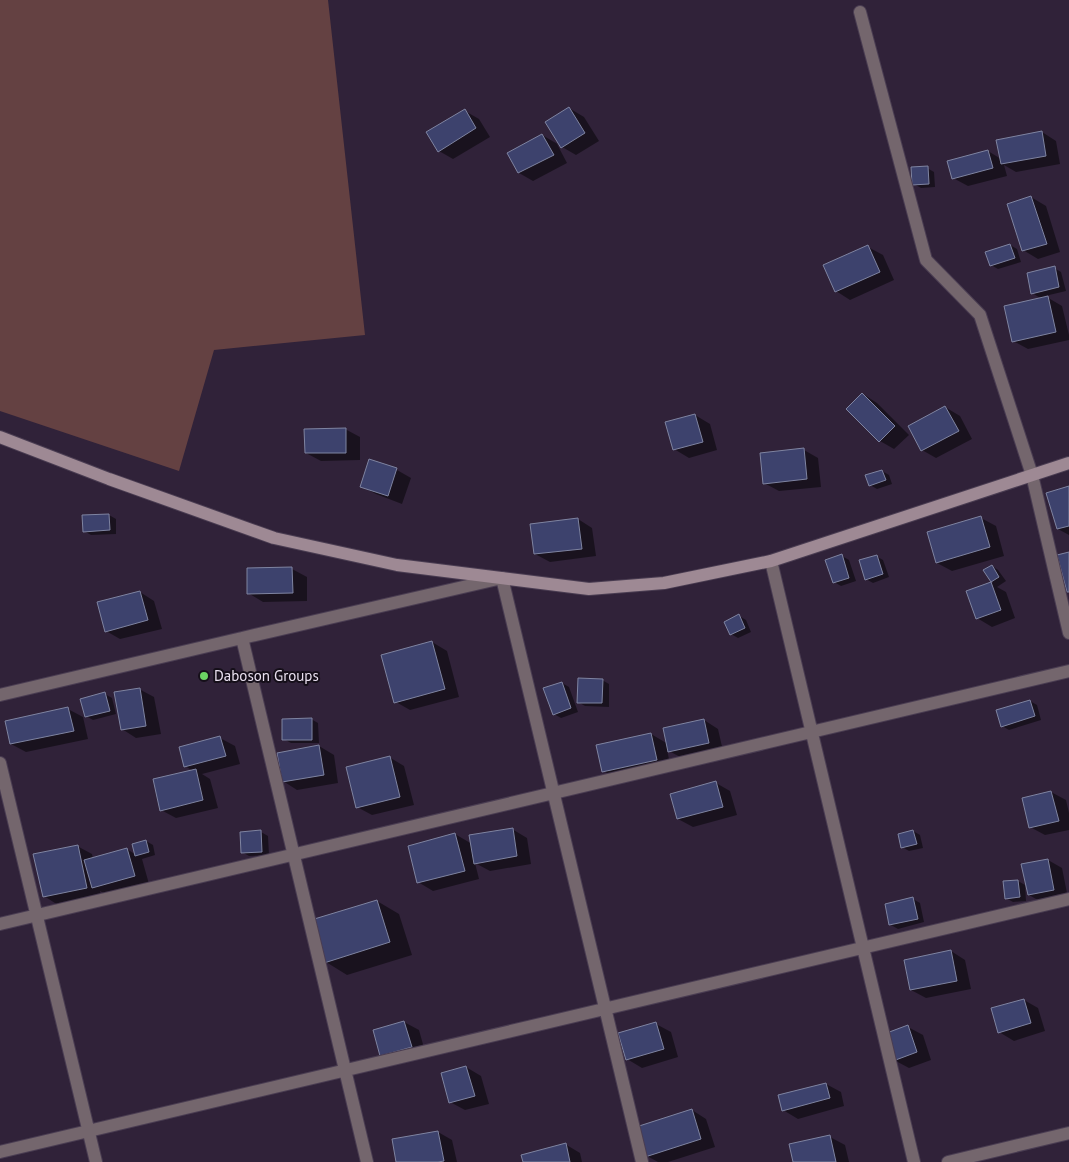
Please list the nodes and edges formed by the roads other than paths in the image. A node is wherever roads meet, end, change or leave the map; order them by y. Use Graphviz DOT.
graph roads {
  1 [pos="860,12"];
  2 [pos="0,437"];
  3 [pos="1069,463"];
  4 [pos="1032,475"];
  5 [pos="770,561"];
  6 [pos="502,578"];
  7 [pos="1069,633"];
  8 [pos="242,638"];
  9 [pos="1069,670"];
  10 [pos="0,695"];
  11 [pos="812,732"];
  12 [pos="0,764"];
  13 [pos="554,792"];
  14 [pos="293,854"];
  15 [pos="1069,899"];
  16 [pos="37,915"];
  17 [pos="0,924"];
  18 [pos="863,948"];
  19 [pos="606,1008"];
  20 [pos="345,1070"];
  21 [pos="89,1131"];
  22 [pos="1069,1134"];
  23 [pos="0,1152"];
  24 [pos="96,1162"];
  25 [pos="367,1162"];
  26 [pos="642,1162"];
  27 [pos="914,1162"];
  28 [pos="948,1162"];
  1 -- 4 [label="street"];
  2 -- 6 [label="street"];
  3 -- 4 [label="street"];
  4 -- 5 [label="street"];
  4 -- 7 [label="street"];
  5 -- 6 [label="street"];
  5 -- 11 [label="street"];
  6 -- 8 [label="street"];
  6 -- 13 [label="street"];
  8 -- 10 [label="street"];
  8 -- 14 [label="street"];
  9 -- 11 [label="street"];
  11 -- 13 [label="street"];
  11 -- 18 [label="street"];
  12 -- 16 [label="street"];
  13 -- 14 [label="street"];
  13 -- 19 [label="street"];
  14 -- 16 [label="street"];
  14 -- 20 [label="street"];
  15 -- 18 [label="street"];
  16 -- 17 [label="street"];
  16 -- 21 [label="street"];
  18 -- 19 [label="street"];
  18 -- 27 [label="street"];
  19 -- 20 [label="street"];
  19 -- 26 [label="street"];
  20 -- 21 [label="street"];
  20 -- 25 [label="street"];
  21 -- 23 [label="street"];
  21 -- 24 [label="street"];
  22 -- 28 [label="street"];
}
